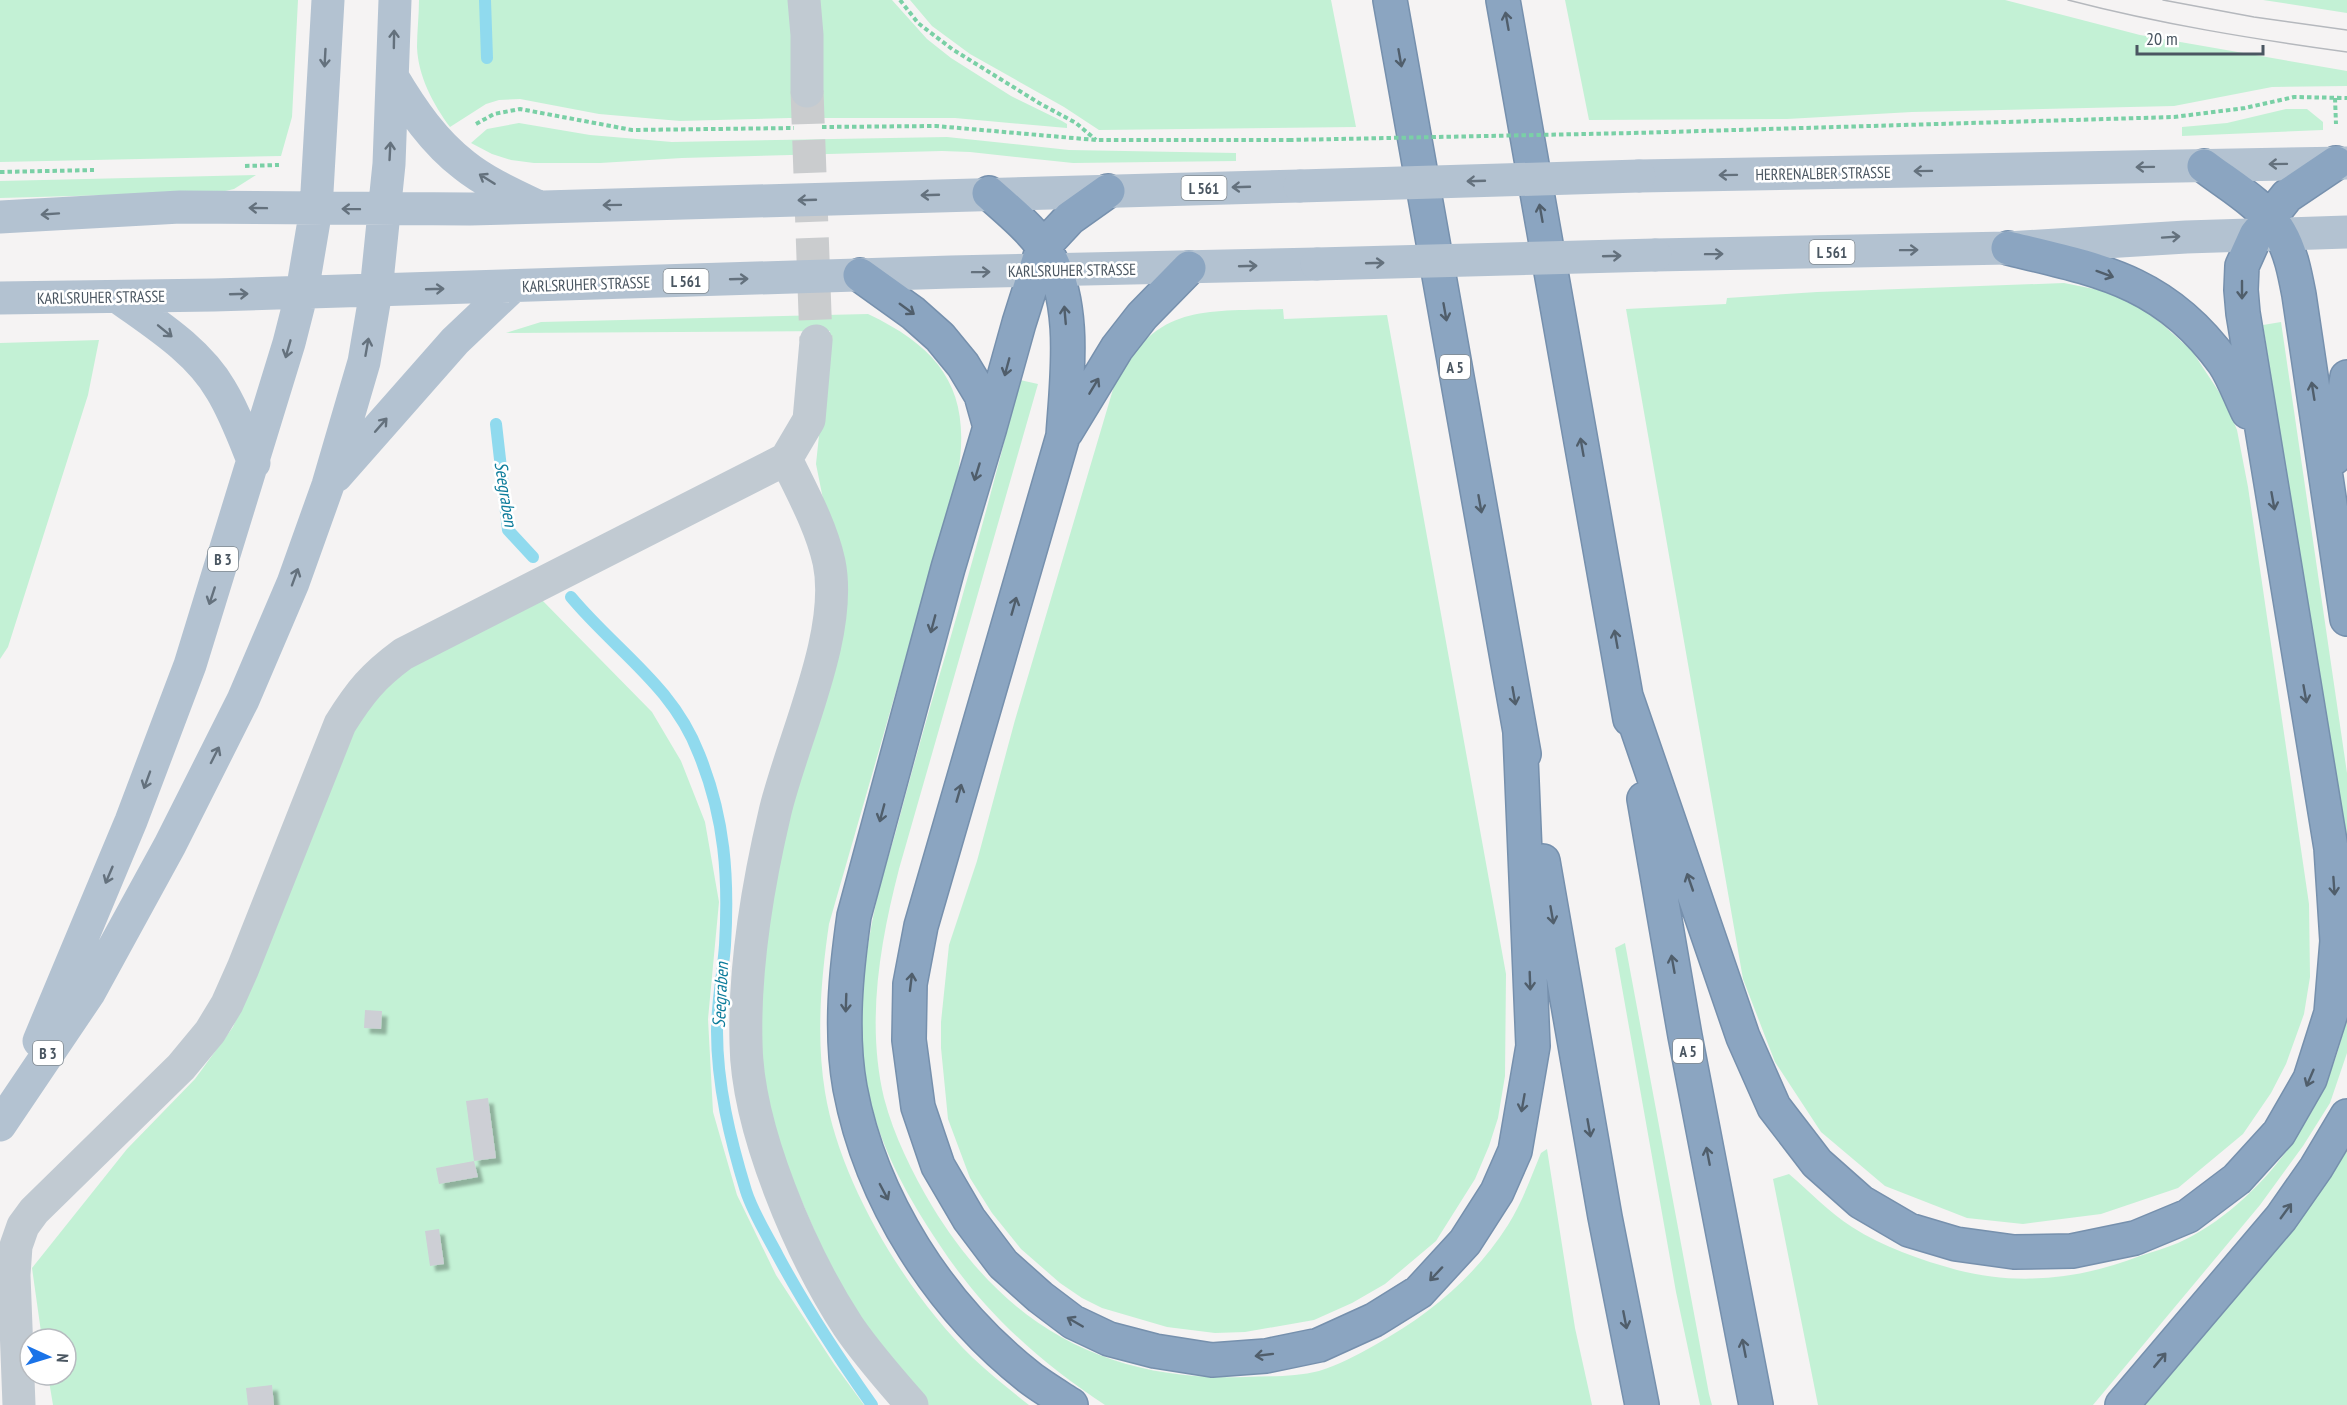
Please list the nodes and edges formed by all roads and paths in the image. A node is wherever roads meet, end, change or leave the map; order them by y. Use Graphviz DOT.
graph roads {
  1 [pos="328,0"];
  2 [pos="395,0"];
  3 [pos="804,0"];
  4 [pos="900,0"];
  5 [pos="1390,0"];
  6 [pos="1503,0"];
  7 [pos="393,78"];
  8 [pos="807,91"];
  9 [pos="2347,98"];
  10 [pos="819,127"];
  11 [pos="796,128"];
  12 [pos="1096,140"];
  13 [pos="447,150"];
  14 [pos="320,163"];
  15 [pos="2342,163"];
  16 [pos="242,166"];
  17 [pos="2204,166"];
  18 [pos="104,170"];
  19 [pos="0,172"];
  20 [pos="1108,191"];
  21 [pos="988,193"];
  22 [pos="538,207"];
  23 [pos="316,209"];
  24 [pos="386,210"];
  25 [pos="0,217"];
  26 [pos="2268,228"];
  27 [pos="2347,232"];
  28 [pos="2008,248"];
  29 [pos="1045,262"];
  30 [pos="1189,268"];
  31 [pos="860,275"];
  32 [pos="512,287"];
  33 [pos="376,291"];
  34 [pos="302,292"];
  35 [pos="118,297"];
  36 [pos="0,298"];
  37 [pos="816,341"];
  38 [pos="2347,376"];
  39 [pos="990,427"];
  40 [pos="1063,436"];
  41 [pos="2263,444"];
  42 [pos="786,459"];
  43 [pos="254,463"];
  44 [pos="328,484"];
  45 [pos="2329,490"];
  46 [pos="2347,619"];
  47 [pos="1626,696"];
  48 [pos="1520,733"];
  49 [pos="2347,1116"];
  50 [pos="4,1120"];
  51 [pos="20,1405"];
  52 [pos="912,1405"];
  53 [pos="1071,1405"];
  54 [pos="1642,1405"];
  55 [pos="1756,1405"];
  56 [pos="2122,1405"];
  1 -- 14 [label="main road, B 3, one-way"];
  7 -- 2 [label="main road, B 3, one-way"];
  3 -- 8 [label="lane"];
  4 -- 12 [label="path"];
  5 -- 48 [label="highway, A 5, one-way"];
  47 -- 6 [label="highway, A 5, one-way"];
  7 -- 13 [label="main road"];
  24 -- 7 [label="main road, B 3, one-way"];
  9 -- 12 [label="path, bridge"];
  10 -- 12 [label="path"];
  11 -- 13 [label="path"];
  22 -- 13 [label="main road, one-way"];
  14 -- 16 [label="path"];
  14 -- 23 [label="main road, B 3"];
  15 -- 17 [label="main road, HERRENALBER STRASSE / L 561, one-way"];
  15 -- 26 [label="highway"];
  17 -- 20 [label="main road, HERRENALBER STRASSE / L 561, one-way, bridge"];
  17 -- 26 [label="highway"];
  18 -- 19 [label="path"];
  20 -- 21 [label="main road, L 561"];
  20 -- 29 [label="highway"];
  21 -- 22 [label="main road, L 561, one-way"];
  21 -- 29 [label="highway"];
  22 -- 24 [label="main road, L 561"];
  24 -- 23 [label="main road, L 561, one-way"];
  23 -- 25 [label="main road, one-way"];
  23 -- 34 [label="main road, B 3"];
  24 -- 33 [label="main road, B 3"];
  26 -- 27 [label="main road, L 561"];
  28 -- 26 [label="main road, L 561, one-way"];
  26 -- 41 [label="highway, one-way"];
  45 -- 26 [label="highway, one-way"];
  30 -- 28 [label="main road, KARLSRUHER STRASSE / L 561, one-way, bridge"];
  28 -- 41 [label="highway, one-way"];
  29 -- 30 [label="main road, KARLSRUHER STRASSE / L 561"];
  31 -- 29 [label="main road, KARLSRUHER STRASSE / L 561, one-way"];
  29 -- 39 [label="highway, one-way"];
  40 -- 29 [label="highway, one-way"];
  40 -- 30 [label="highway, one-way"];
  32 -- 31 [label="main road, KARLSRUHER STRASSE / L 561, one-way"];
  31 -- 39 [label="highway, one-way"];
  33 -- 32 [label="main road, KARLSRUHER STRASSE / L 561, one-way"];
  44 -- 32 [label="main road, one-way"];
  33 -- 34 [label="main road, KARLSRUHER STRASSE / L 561"];
  44 -- 33 [label="main road, B 3, one-way"];
  35 -- 34 [label="main road, KARLSRUHER STRASSE, one-way"];
  34 -- 43 [label="main road, B 3, one-way"];
  35 -- 36 [label="main road, KARLSRUHER STRASSE"];
  35 -- 43 [label="main road, one-way"];
  37 -- 42 [label="lane"];
  38 -- 45 [label="highway"];
  39 -- 53 [label="highway, one-way"];
  48 -- 40 [label="highway, one-way"];
  41 -- 47 [label="highway, one-way"];
  42 -- 51 [label="lane"];
  42 -- 52 [label="lane"];
  43 -- 50 [label="main road, B 3, one-way"];
  50 -- 44 [label="main road, B 3, one-way"];
  45 -- 46 [label="highway"];
  55 -- 47 [label="highway, A 5, one-way"];
  48 -- 54 [label="highway, A 5, one-way"];
  56 -- 49 [label="highway, one-way"];
}
